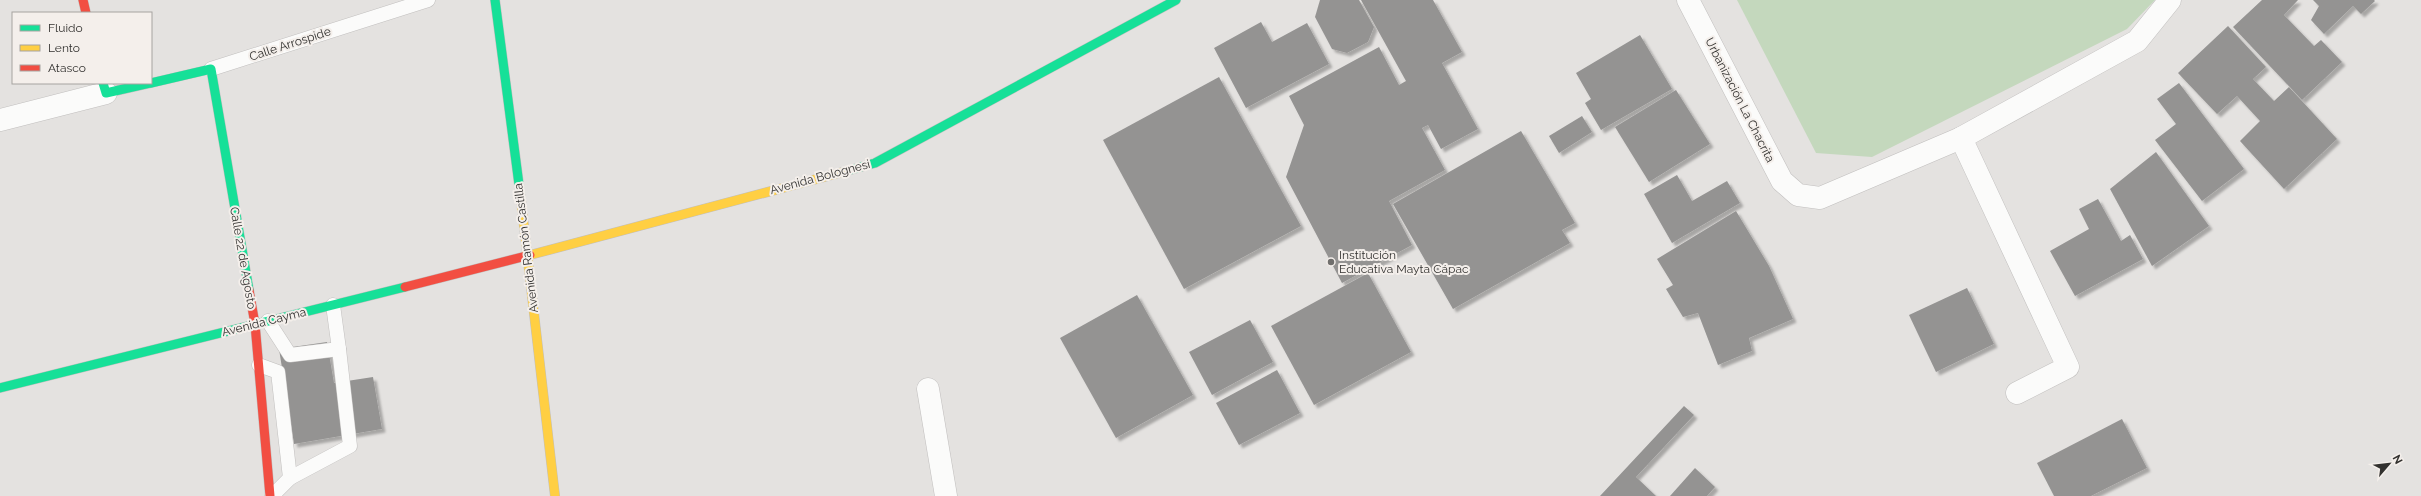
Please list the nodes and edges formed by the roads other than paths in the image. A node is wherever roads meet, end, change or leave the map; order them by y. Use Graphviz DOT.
graph roads {
  1 [pos="82,0"];
  2 [pos="428,0"];
  3 [pos="495,0"];
  4 [pos="1176,0"];
  5 [pos="1688,0"];
  6 [pos="2170,0"];
  7 [pos="86,12"];
  8 [pos="211,69"];
  9 [pos="152,83"];
  10 [pos="141,84"];
  11 [pos="105,88"];
  12 [pos="0,120"];
  13 [pos="1961,138"];
  14 [pos="528,256"];
  15 [pos="333,305"];
  16 [pos="261,323"];
  17 [pos="339,348"];
  18 [pos="290,355"];
  19 [pos="259,365"];
  20 [pos="278,372"];
  21 [pos="0,388"];
  22 [pos="928,389"];
  23 [pos="2017,393"];
  24 [pos="290,478"];
  25 [pos="271,496"];
  26 [pos="555,496"];
  27 [pos="946,496"];
  1 -- 7 [label="main road"];
  2 -- 8 [label="lane, Calle Arrospide"];
  3 -- 14 [label="main road, Avenida Ramón Castilla"];
  4 -- 14 [label="main road, Avenida Bolognesi"];
  5 -- 13 [label="street, Urbanización La Chacrita"];
  6 -- 13 [label="street"];
  8 -- 9 [label="main road, Calle Arrospide"];
  8 -- 16 [label="main road, Calle 22 de Agosto"];
  10 -- 11 [label="main road, Calle Arrospide"];
  11 -- 12 [label="street, Calle Arrospide"];
  13 -- 23 [label="street"];
  14 -- 15 [label="main road, Avenida Cayma"];
  14 -- 26 [label="main road, Avenida Ramón Castilla"];
  15 -- 16 [label="main road, Avenida Cayma"];
  15 -- 17 [label="lane"];
  16 -- 18 [label="lane"];
  16 -- 19 [label="main road, Calle 22 de Agosto"];
  16 -- 21 [label="main road, Avenida Cayma"];
  17 -- 18 [label="lane"];
  17 -- 24 [label="lane"];
  18 -- 20 [label="lane"];
  19 -- 20 [label="lane"];
  19 -- 25 [label="main road, Calle 22 de Agosto"];
  20 -- 24 [label="lane"];
  22 -- 27 [label="street"];
  24 -- 25 [label="lane"];
}
